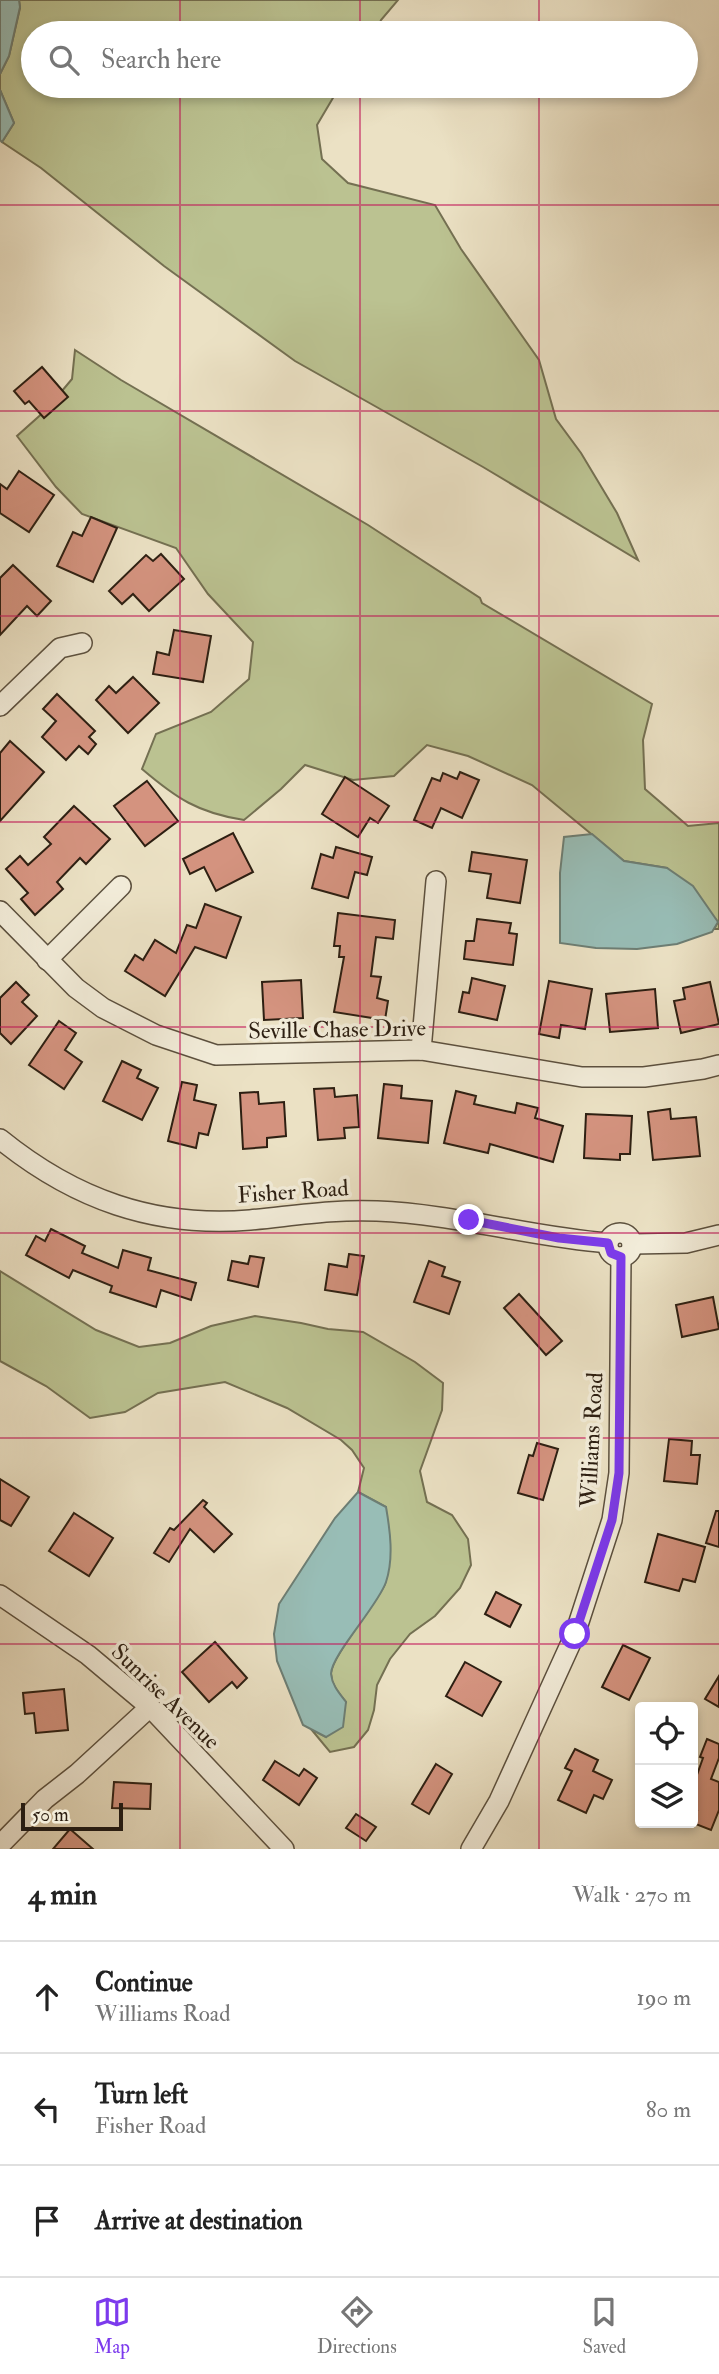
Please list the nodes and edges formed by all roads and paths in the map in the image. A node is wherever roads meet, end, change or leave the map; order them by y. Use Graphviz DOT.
graph roads {
  1 [pos="82,643"];
  2 [pos="0,706"];
  3 [pos="436,881"];
  4 [pos="121,886"];
  5 [pos="0,911"];
  6 [pos="47,960"];
  7 [pos="421,1050"];
  8 [pos="719,1065"];
  9 [pos="0,1139"];
  10 [pos="719,1235"];
  11 [pos="621,1248"];
  12 [pos="0,1595"];
  13 [pos="150,1707"];
  14 [pos="0,1845"];
  15 [pos="284,1849"];
  16 [pos="471,1849"];
  1 -- 2 [label="street"];
  3 -- 7 [label="street"];
  4 -- 6 [label="street"];
  5 -- 6 [label="street, Seville Chase Drive"];
  6 -- 7 [label="street, Seville Chase Drive"];
  7 -- 8 [label="street, Seville Chase Drive"];
  9 -- 11 [label="street, Fisher Road"];
  10 -- 11 [label="street, Fisher Road"];
  11 -- 16 [label="street, Williams Road"];
  12 -- 13 [label="street, Sunrise Avenue"];
  13 -- 14 [label="street"];
  13 -- 15 [label="street, Sunrise Avenue"];
}
